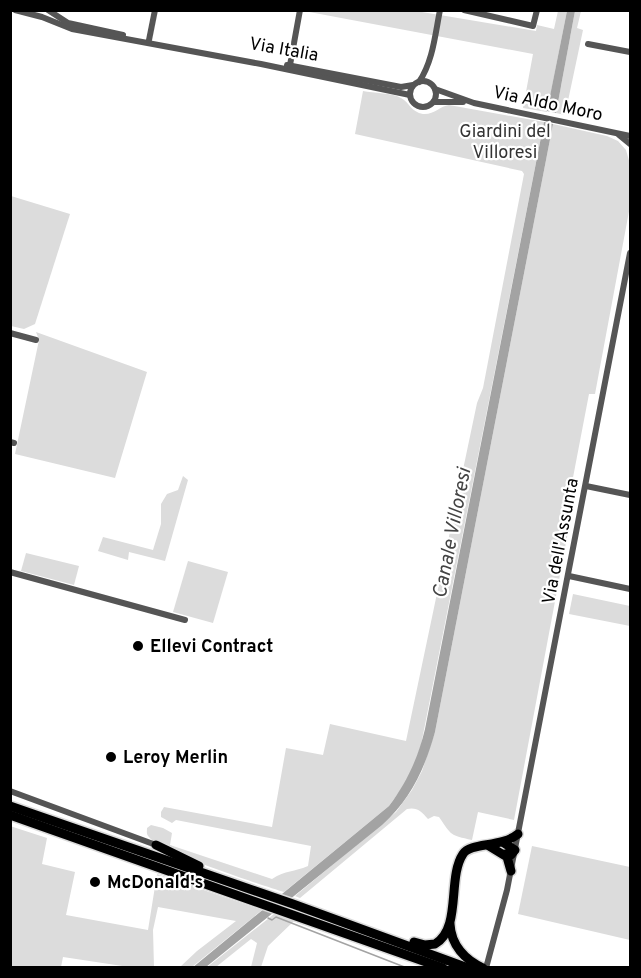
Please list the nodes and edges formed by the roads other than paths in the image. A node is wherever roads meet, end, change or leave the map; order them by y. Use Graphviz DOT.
graph roads {
  1 [pos="15,10"];
  2 [pos="48,10"];
  3 [pos="155,10"];
  4 [pos="300,10"];
  5 [pos="440,10"];
  6 [pos="464,10"];
  7 [pos="537,10"];
  8 [pos="121,38"];
  9 [pos="149,39"];
  10 [pos="588,44"];
  11 [pos="171,47"];
  12 [pos="630,52"];
  13 [pos="429,59"];
  14 [pos="268,65"];
  15 [pos="290,65"];
  16 [pos="312,74"];
  17 [pos="429,82"];
  18 [pos="416,84"];
  19 [pos="435,89"];
  20 [pos="410,95"];
  21 [pos="434,102"];
  22 [pos="474,103"];
  23 [pos="616,132"];
  24 [pos="630,136"];
  25 [pos="630,144"];
  26 [pos="630,253"];
  27 [pos="10,333"];
  28 [pos="36,340"];
  29 [pos="586,486"];
  30 [pos="630,495"];
  31 [pos="10,572"];
  32 [pos="568,576"];
  33 [pos="630,589"];
  34 [pos="185,620"];
  35 [pos="10,791"];
  36 [pos="10,806"];
  37 [pos="14,817"];
  38 [pos="518,834"];
  39 [pos="504,843"];
  40 [pos="156,845"];
  41 [pos="489,846"];
  42 [pos="515,850"];
  43 [pos="505,854"];
  44 [pos="511,871"];
  45 [pos="270,896"];
  46 [pos="450,918"];
  47 [pos="378,939"];
  48 [pos="485,966"];
  49 [pos="419,968"];
  50 [pos="443,968"];
  51 [pos="468,968"];
  1 -- 8 [label="street, Via Italia"];
  2 -- 9 [label="street, Via Italia"];
  3 -- 9 [label="street"];
  4 -- 15 [label="street"];
  5 -- 13 [label="street"];
  6 -- 7 [label="street"];
  8 -- 9 [label="street, Via Italia"];
  8 -- 11 [label="street, Via Italia"];
  9 -- 11 [label="street, Via Italia"];
  9 -- 15 [label="street, Via Italia"];
  10 -- 12 [label="street"];
  11 -- 14 [label="street, Via Italia"];
  13 -- 17 [label="street"];
  13 -- 18 [label="street"];
  14 -- 15 [label="street"];
  14 -- 16 [label="street, Via Italia"];
  15 -- 16 [label="street"];
  15 -- 18 [label="street, Via Italia"];
  16 -- 20 [label="street, Via Italia"];
  17 -- 18 [label="street"];
  17 -- 19 [label="street"];
  18 -- 20 [label="street"];
  19 -- 21 [label="street"];
  19 -- 22 [label="street, Via Aldo Moro"];
  20 -- 21 [label="street"];
  21 -- 22 [label="street, Via Aldo Moro"];
  22 -- 23 [label="street, Via Aldo Moro"];
  23 -- 24 [label="street, Via Aldo Moro"];
  23 -- 25 [label="street, Via Aldo Moro"];
  26 -- 29 [label="street, Via dell'Assunta"];
  27 -- 28 [label="street"];
  29 -- 30 [label="street"];
  29 -- 32 [label="street, Via dell'Assunta"];
  31 -- 34 [label="street"];
  32 -- 33 [label="street"];
  32 -- 38 [label="street, Via dell'Assunta"];
  35 -- 40 [label="street"];
  36 -- 45 [label="highway"];
  37 -- 47 [label="highway"];
  38 -- 39 [label="highway"];
  38 -- 42 [label="street, Via dell'Assunta"];
  39 -- 41 [label="highway"];
  39 -- 42 [label="highway"];
  40 -- 45 [label="highway"];
  41 -- 43 [label="highway"];
  41 -- 46 [label="highway"];
  42 -- 43 [label="highway"];
  42 -- 44 [label="street, Via dell'Assunta"];
  43 -- 44 [label="highway"];
  44 -- 48 [label="street, Via dell'Assunta"];
  45 -- 47 [label="highway"];
  46 -- 47 [label="highway"];
  46 -- 48 [label="highway"];
  47 -- 49 [label="highway"];
  47 -- 50 [label="highway"];
  47 -- 51 [label="highway"];
}
